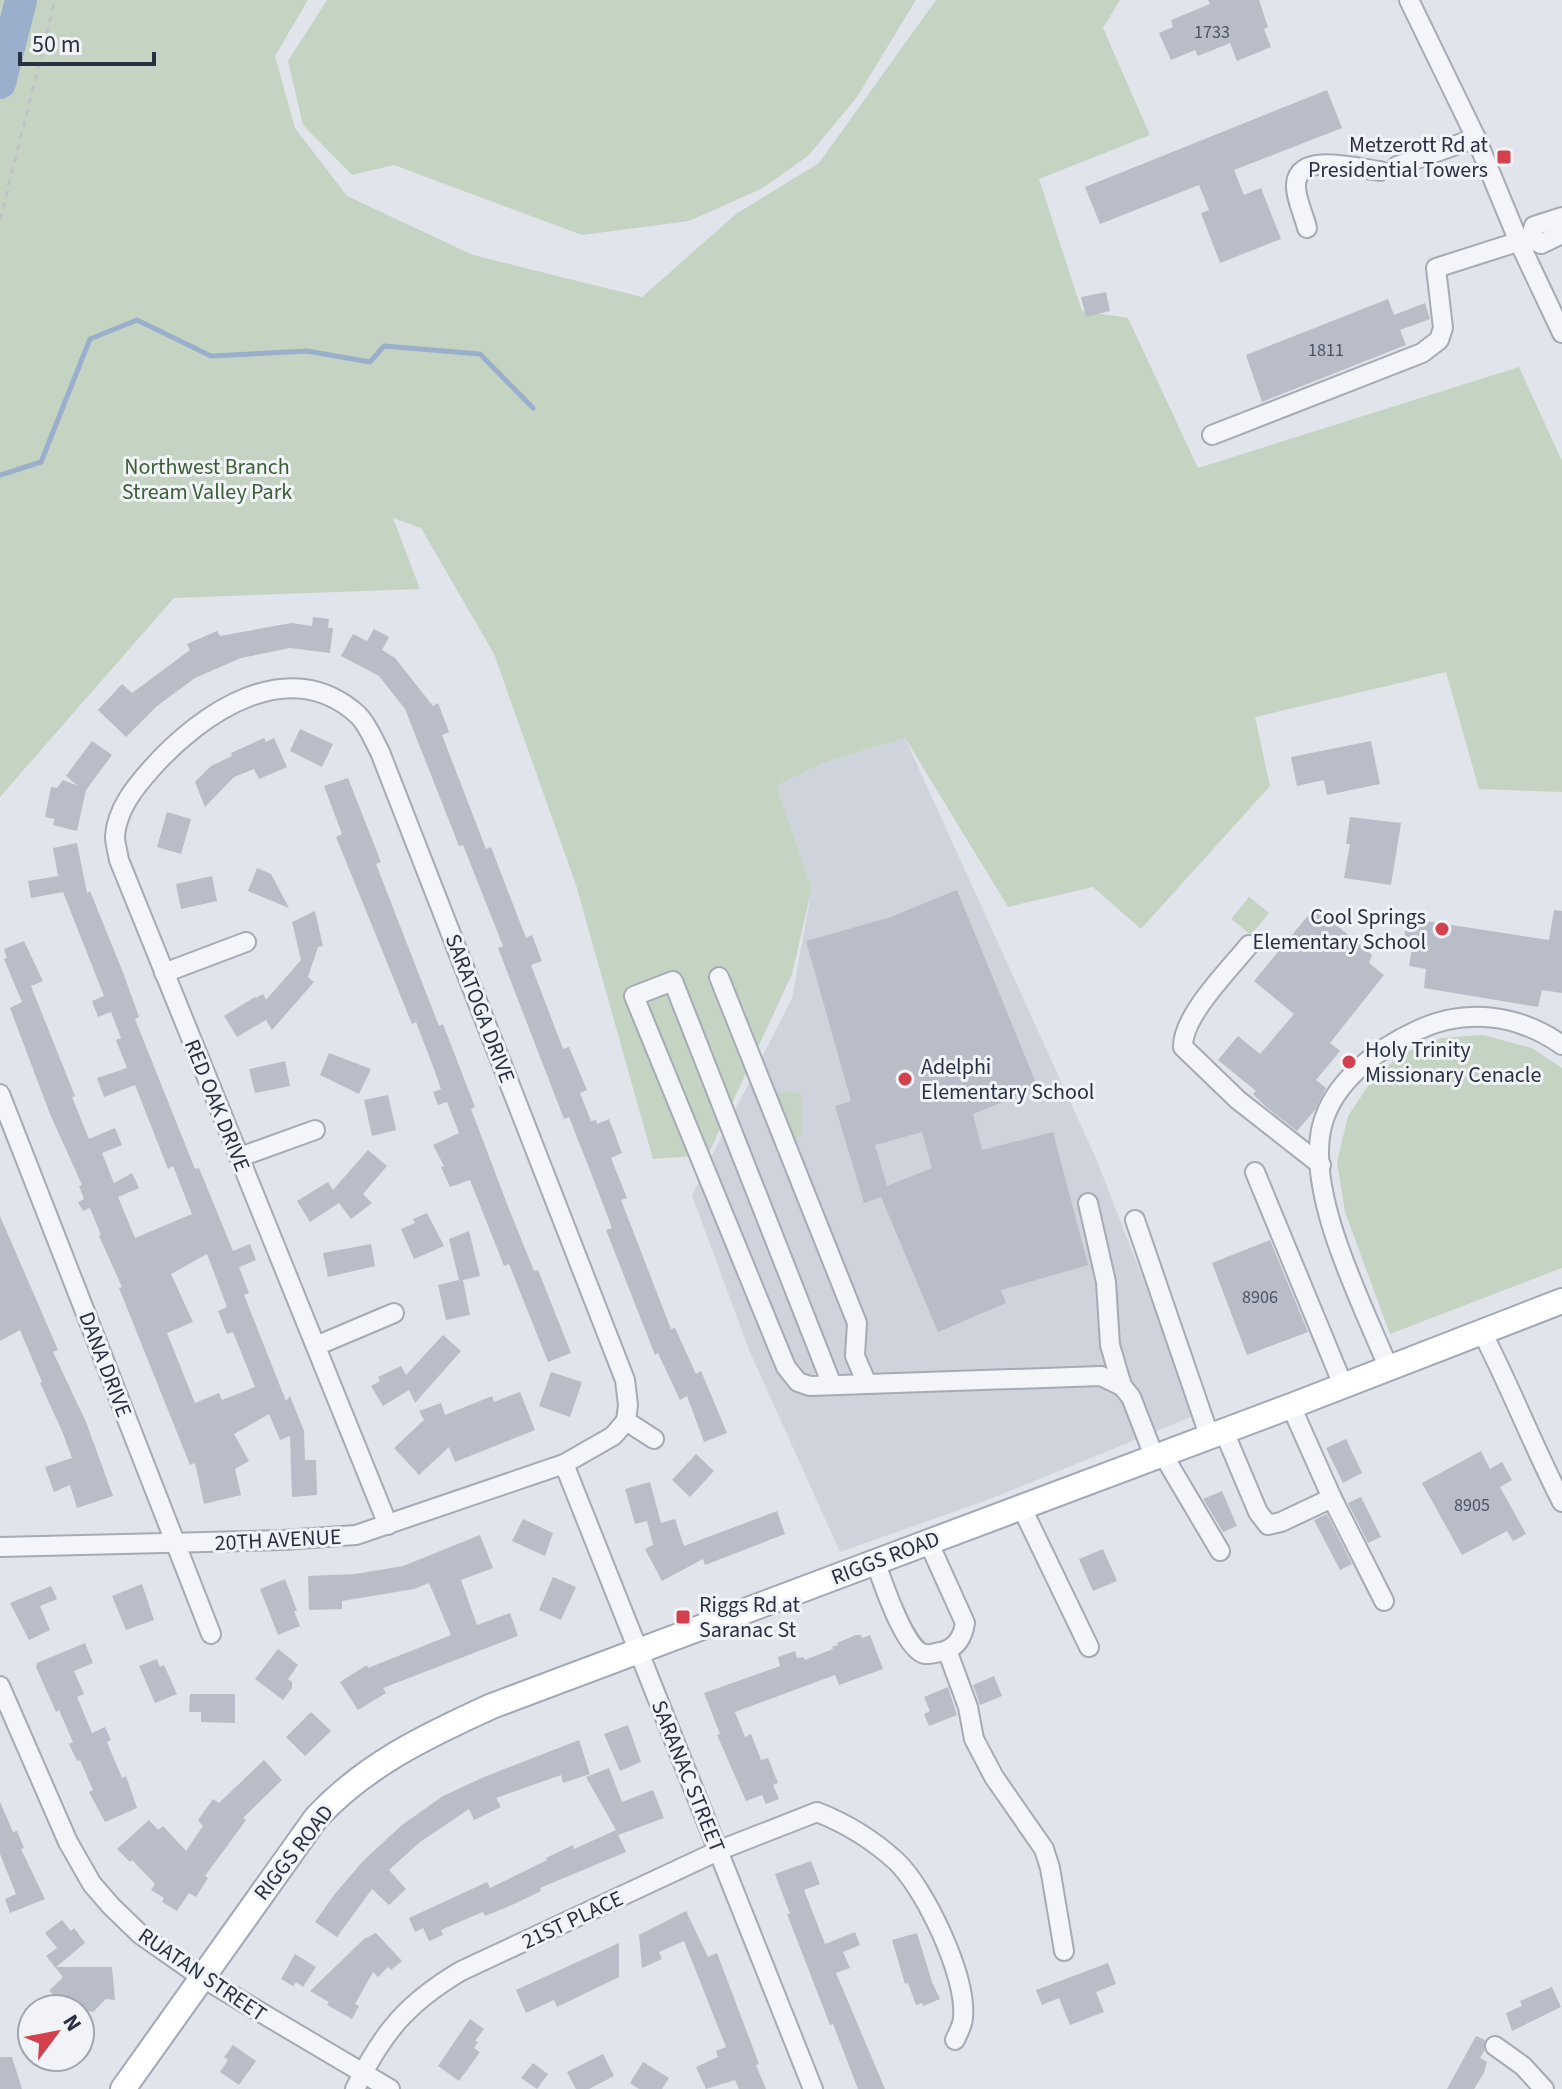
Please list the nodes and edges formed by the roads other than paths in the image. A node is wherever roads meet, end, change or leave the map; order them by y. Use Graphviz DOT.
graph roads {
  1 [pos="1409,0"];
  2 [pos="1476,138"];
  3 [pos="1562,217"];
  4 [pos="1307,228"];
  5 [pos="1562,234"];
  6 [pos="1525,240"];
  7 [pos="1562,333"];
  8 [pos="1212,435"];
  9 [pos="215,712"];
  10 [pos="246,942"];
  11 [pos="1249,945"];
  12 [pos="164,973"];
  13 [pos="719,977"];
  14 [pos="1562,1045"];
  15 [pos="0,1094"];
  16 [pos="315,1130"];
  17 [pos="240,1157"];
  18 [pos="1321,1165"];
  19 [pos="1255,1172"];
  20 [pos="1088,1203"];
  21 [pos="1135,1220"];
  22 [pos="1560,1306"];
  23 [pos="394,1313"];
  24 [pos="1482,1332"];
  25 [pos="316,1346"];
  26 [pos="1389,1369"];
  27 [pos="867,1384"];
  28 [pos="832,1385"];
  29 [pos="1343,1385"];
  30 [pos="1122,1386"];
  31 [pos="1291,1406"];
  32 [pos="626,1421"];
  33 [pos="1216,1432"];
  34 [pos="654,1439"];
  35 [pos="1158,1454"];
  36 [pos="564,1464"];
  37 [pos="1332,1498"];
  38 [pos="1562,1502"];
  39 [pos="1021,1506"];
  40 [pos="388,1525"];
  41 [pos="928,1541"];
  42 [pos="173,1543"];
  43 [pos="0,1547"];
  44 [pos="1220,1551"];
  45 [pos="875,1561"];
  46 [pos="1384,1601"];
  47 [pos="211,1634"];
  48 [pos="1089,1647"];
  49 [pos="947,1650"];
  50 [pos="638,1651"];
  51 [pos="0,1686"];
  52 [pos="720,1850"];
  53 [pos="1064,1951"];
  54 [pos="201,1977"];
  55 [pos="955,2040"];
  56 [pos="1495,2046"];
  57 [pos="358,2081"];
  58 [pos="123,2089"];
  59 [pos="390,2089"];
  60 [pos="813,2089"];
  61 [pos="1544,2089"];
  1 -- 2 [label="street"];
  2 -- 4 [label="street"];
  2 -- 6 [label="street"];
  3 -- 6 [label="street"];
  5 -- 6 [label="street"];
  6 -- 7 [label="street"];
  6 -- 8 [label="street"];
  9 -- 12 [label="street, RED OAK DRIVE"];
  9 -- 32 [label="street, SARATOGA DRIVE"];
  10 -- 12 [label="street"];
  11 -- 18 [label="street"];
  12 -- 17 [label="street, RED OAK DRIVE"];
  13 -- 27 [label="street"];
  14 -- 18 [label="street"];
  15 -- 42 [label="street, DANA DRIVE"];
  16 -- 17 [label="street"];
  17 -- 25 [label="street, RED OAK DRIVE"];
  18 -- 26 [label="street"];
  19 -- 29 [label="street"];
  20 -- 30 [label="street"];
  21 -- 33 [label="street"];
  22 -- 24 [label="main road, RIGGS ROAD"];
  23 -- 25 [label="street"];
  24 -- 26 [label="main road, RIGGS ROAD"];
  24 -- 38 [label="street"];
  25 -- 40 [label="street, RED OAK DRIVE"];
  26 -- 29 [label="main road, RIGGS ROAD"];
  27 -- 28 [label="street"];
  27 -- 30 [label="street"];
  28 -- 28 [label="street"];
  29 -- 31 [label="main road, RIGGS ROAD"];
  30 -- 35 [label="street"];
  31 -- 33 [label="main road, RIGGS ROAD"];
  31 -- 37 [label="street"];
  32 -- 34 [label="street"];
  32 -- 36 [label="street, 20TH AVENUE"];
  33 -- 35 [label="main road, RIGGS ROAD"];
  33 -- 37 [label="street"];
  35 -- 39 [label="main road, RIGGS ROAD"];
  35 -- 44 [label="street"];
  36 -- 40 [label="street, 20TH AVENUE"];
  36 -- 50 [label="street, SARANAC STREET"];
  37 -- 46 [label="street"];
  39 -- 41 [label="main road, RIGGS ROAD"];
  39 -- 48 [label="street"];
  40 -- 42 [label="street, 20TH AVENUE"];
  41 -- 45 [label="main road, RIGGS ROAD"];
  41 -- 49 [label="street"];
  42 -- 43 [label="street, 20TH AVENUE"];
  42 -- 47 [label="street, DANA DRIVE"];
  45 -- 49 [label="street"];
  45 -- 50 [label="main road, RIGGS ROAD"];
  49 -- 53 [label="street"];
  50 -- 52 [label="street, SARANAC STREET"];
  50 -- 54 [label="main road, RIGGS ROAD"];
  51 -- 54 [label="street, RUATAN STREET"];
  52 -- 55 [label="street, 21ST PLACE"];
  52 -- 57 [label="street, 21ST PLACE"];
  52 -- 60 [label="street, SARANAC STREET"];
  54 -- 57 [label="street, RUATAN STREET"];
  54 -- 58 [label="main road, RIGGS ROAD"];
  56 -- 61 [label="street"];
  57 -- 59 [label="street, RUATAN STREET"];
}
